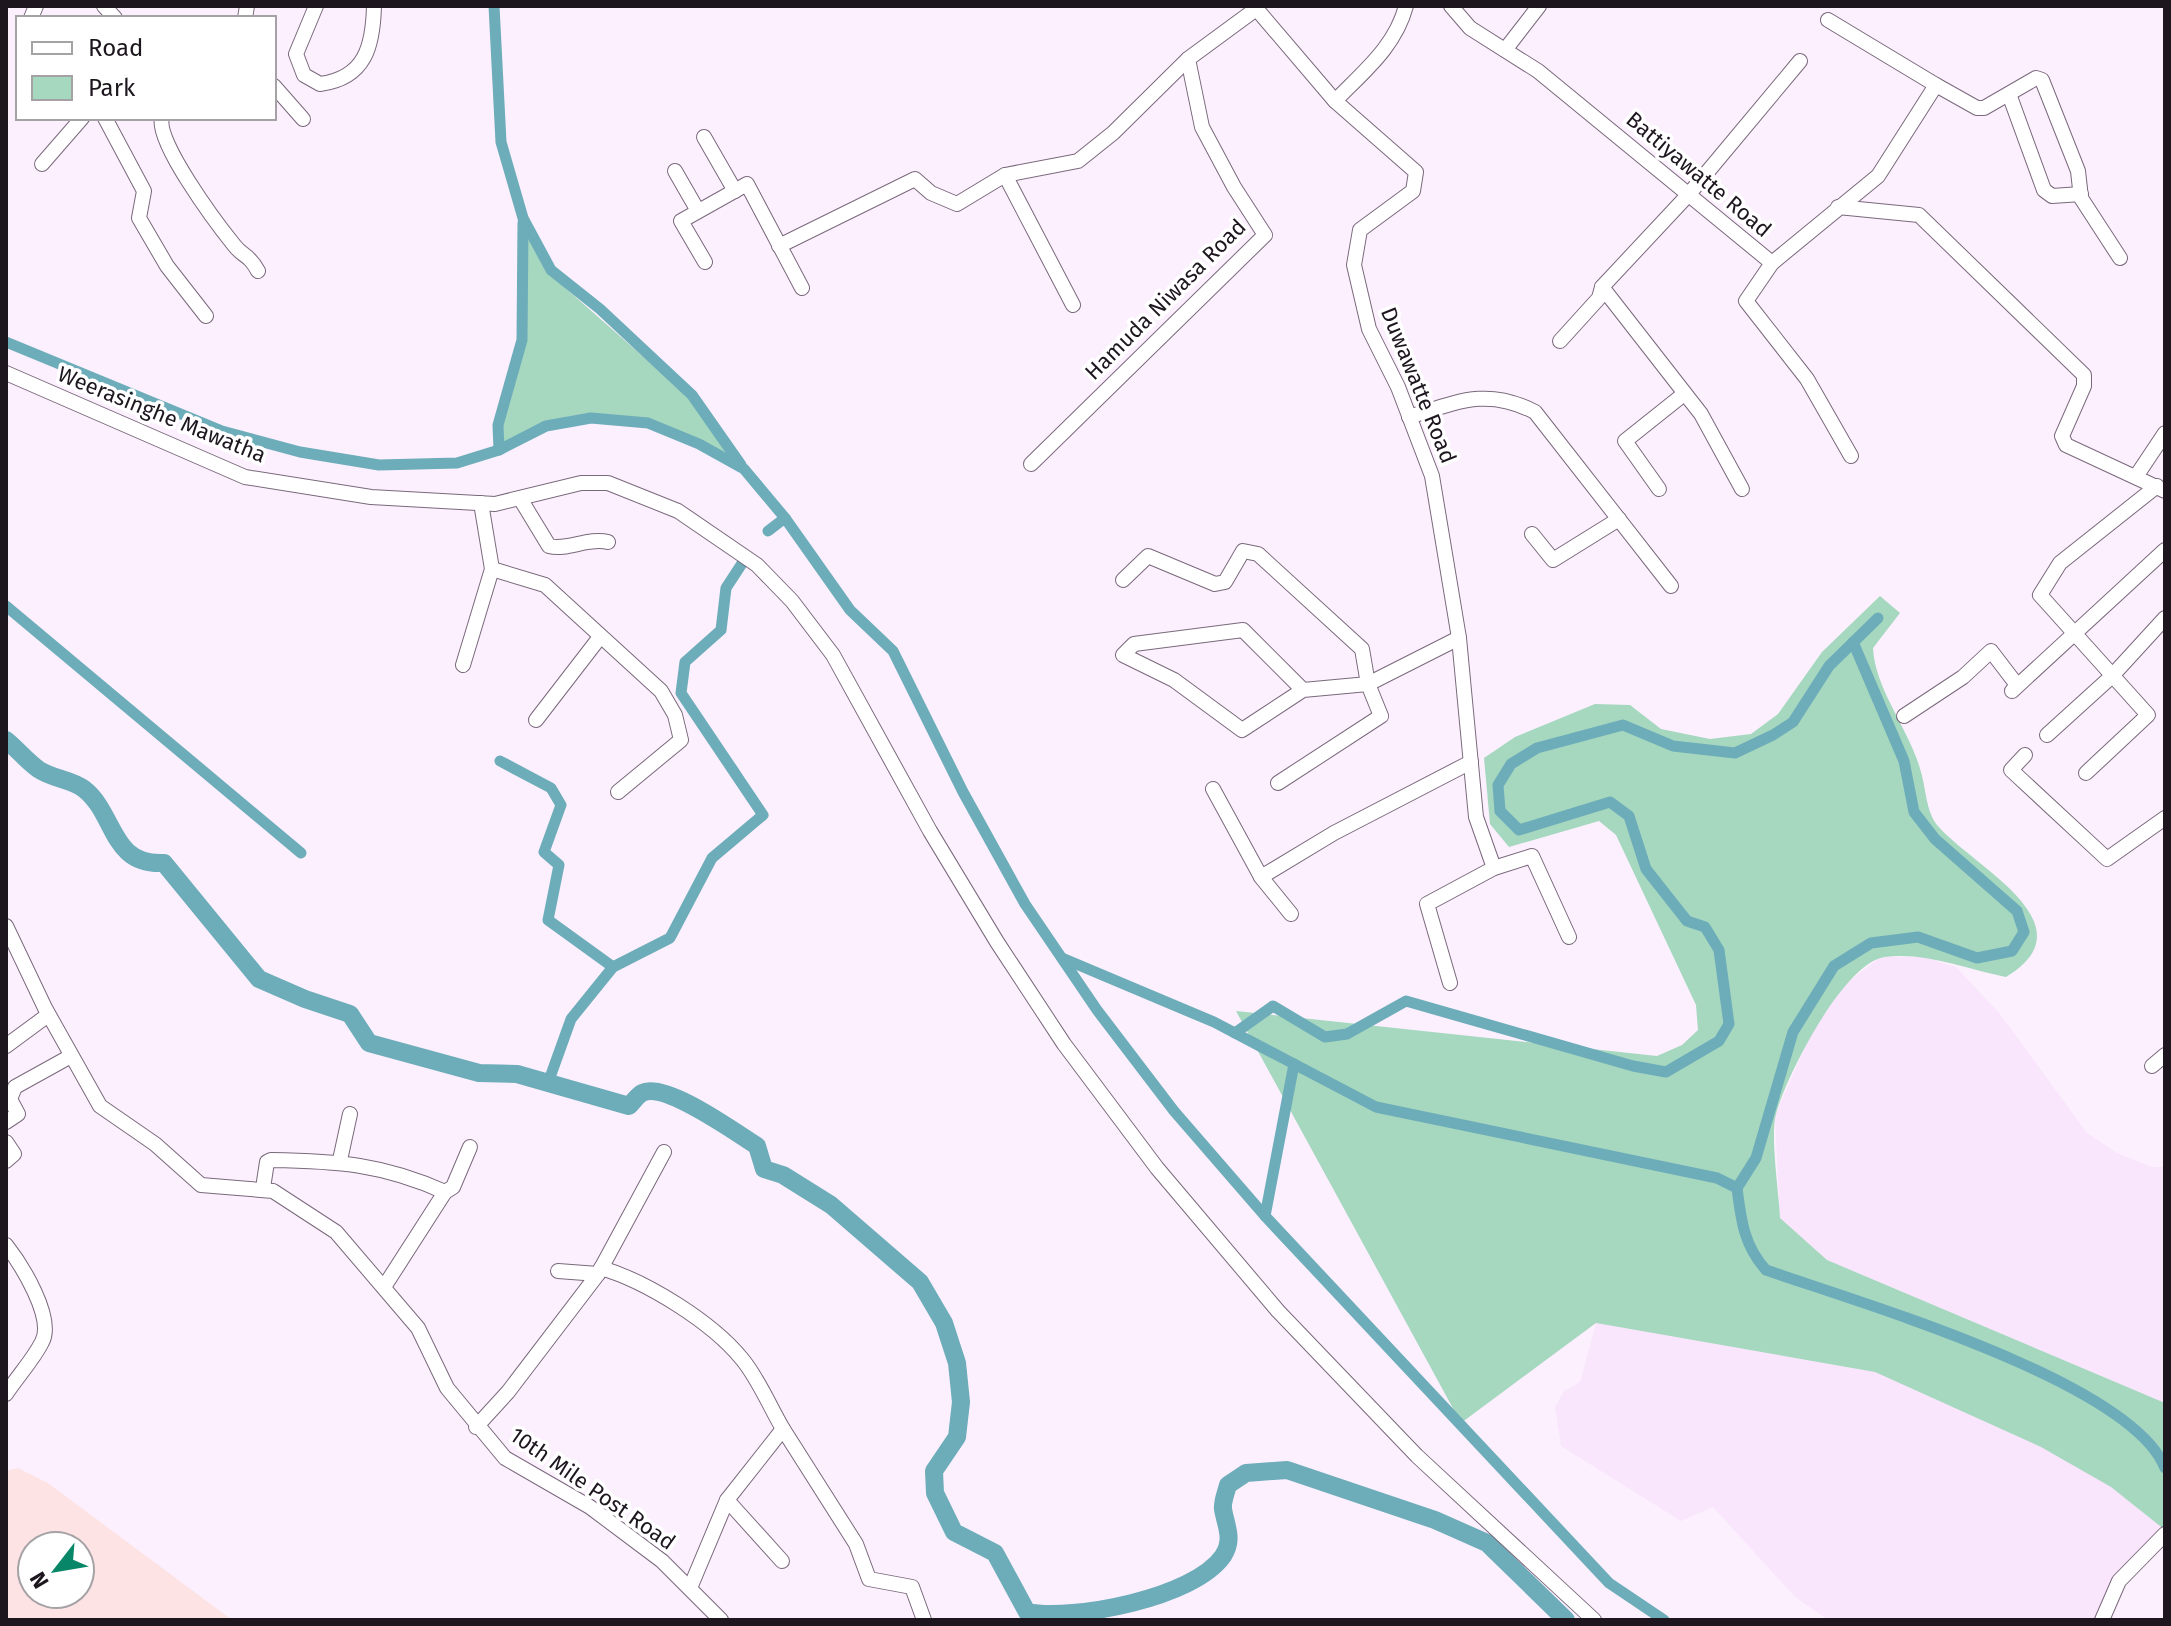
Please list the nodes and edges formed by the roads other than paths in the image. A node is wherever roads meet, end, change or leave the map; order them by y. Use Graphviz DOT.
graph roads {
  1 [pos="316,6"];
  2 [pos="374,6"];
  3 [pos="1406,6"];
  4 [pos="1451,6"];
  5 [pos="1539,6"];
  6 [pos="1255,7"];
  7 [pos="1828,20"];
  8 [pos="1505,50"];
  9 [pos="1188,59"];
  10 [pos="1800,61"];
  11 [pos="1936,85"];
  12 [pos="276,88"];
  13 [pos="2009,94"];
  14 [pos="1335,101"];
  15 [pos="303,119"];
  16 [pos="80,120"];
  17 [pos="106,120"];
  18 [pos="162,120"];
  19 [pos="704,137"];
  20 [pos="42,164"];
  21 [pos="675,171"];
  22 [pos="1005,175"];
  23 [pos="735,191"];
  24 [pos="1689,194"];
  25 [pos="2081,194"];
  26 [pos="1838,207"];
  27 [pos="698,211"];
  28 [pos="779,246"];
  29 [pos="2120,258"];
  30 [pos="705,262"];
  31 [pos="1772,263"];
  32 [pos="258,271"];
  33 [pos="1602,287"];
  34 [pos="802,288"];
  35 [pos="1073,305"];
  36 [pos="206,316"];
  37 [pos="1560,341"];
  38 [pos="6,373"];
  39 [pos="1684,394"];
  40 [pos="1409,417"];
  41 [pos="2165,433"];
  42 [pos="1851,456"];
  43 [pos="1031,464"];
  44 [pos="2137,475"];
  45 [pos="2161,488"];
  46 [pos="1659,489"];
  47 [pos="1742,489"];
  48 [pos="521,500"];
  49 [pos="481,503"];
  50 [pos="1619,519"];
  51 [pos="1532,534"];
  52 [pos="608,542"];
  53 [pos="2165,550"];
  54 [pos="492,569"];
  55 [pos="1123,580"];
  56 [pos="1671,586"];
  57 [pos="2165,618"];
  58 [pos="2071,633"];
  59 [pos="600,637"];
  60 [pos="1459,638"];
  61 [pos="463,665"];
  62 [pos="2111,677"];
  63 [pos="1368,684"];
  64 [pos="1303,690"];
  65 [pos="1904,716"];
  66 [pos="536,720"];
  67 [pos="2047,735"];
  68 [pos="2025,755"];
  69 [pos="1471,762"];
  70 [pos="2086,773"];
  71 [pos="1278,783"];
  72 [pos="1213,789"];
  73 [pos="618,792"];
  74 [pos="2165,818"];
  75 [pos="1494,868"];
  76 [pos="1261,877"];
  77 [pos="1291,914"];
  78 [pos="6,926"];
  79 [pos="1569,937"];
  80 [pos="1450,983"];
  81 [pos="48,1015"];
  82 [pos="6,1046"];
  83 [pos="2165,1055"];
  84 [pos="71,1056"];
  85 [pos="2152,1066"];
  86 [pos="350,1114"];
  87 [pos="6,1122"];
  88 [pos="6,1142"];
  89 [pos="470,1147"];
  90 [pos="664,1152"];
  91 [pos="340,1160"];
  92 [pos="6,1161"];
  93 [pos="263,1188"];
  94 [pos="445,1192"];
  95 [pos="6,1245"];
  96 [pos="558,1271"];
  97 [pos="599,1271"];
  98 [pos="384,1287"];
  99 [pos="6,1394"];
  100 [pos="476,1427"];
  101 [pos="783,1429"];
  102 [pos="727,1500"];
  103 [pos="2165,1534"];
  104 [pos="782,1561"];
  105 [pos="690,1588"];
  106 [pos="721,1620"];
  107 [pos="924,1620"];
  108 [pos="1594,1620"];
  109 [pos="2102,1620"];
  1 -- 2 [label="street"];
  3 -- 14 [label="street"];
  4 -- 8 [label="street, Battiyawatte Road"];
  5 -- 8 [label="street"];
  6 -- 9 [label="street"];
  6 -- 14 [label="street, Duwawatte Road"];
  7 -- 11 [label="street"];
  8 -- 24 [label="street, Battiyawatte Road"];
  9 -- 22 [label="street"];
  9 -- 43 [label="street, Hamuda Niwasa Road"];
  10 -- 24 [label="street"];
  11 -- 13 [label="street"];
  11 -- 26 [label="street"];
  12 -- 15 [label="street"];
  13 -- 25 [label="street"];
  13 -- 25 [label="street"];
  14 -- 40 [label="street, Duwawatte Road"];
  16 -- 20 [label="street"];
  17 -- 36 [label="street"];
  18 -- 32 [label="street"];
  19 -- 23 [label="street"];
  21 -- 27 [label="street"];
  22 -- 28 [label="street"];
  22 -- 35 [label="street"];
  23 -- 27 [label="street"];
  23 -- 28 [label="street"];
  24 -- 31 [label="street, Battiyawatte Road"];
  24 -- 33 [label="street"];
  25 -- 29 [label="street"];
  26 -- 31 [label="street"];
  26 -- 44 [label="street"];
  27 -- 30 [label="street"];
  28 -- 34 [label="street"];
  31 -- 42 [label="street, Battiyawatte Road"];
  33 -- 37 [label="street"];
  33 -- 39 [label="street"];
  38 -- 49 [label="street, Weerasinghe Mawatha"];
  39 -- 46 [label="street"];
  39 -- 47 [label="street"];
  40 -- 50 [label="street"];
  40 -- 60 [label="street, Duwawatte Road"];
  41 -- 44 [label="street"];
  44 -- 45 [label="street"];
  45 -- 58 [label="street"];
  48 -- 49 [label="street, Weerasinghe Mawatha"];
  48 -- 52 [label="street"];
  48 -- 108 [label="street, Weerasinghe Mawatha"];
  49 -- 54 [label="street"];
  50 -- 51 [label="street"];
  50 -- 56 [label="street"];
  53 -- 58 [label="street"];
  54 -- 59 [label="street"];
  54 -- 61 [label="street"];
  55 -- 63 [label="street"];
  57 -- 62 [label="street"];
  58 -- 62 [label="street"];
  58 -- 65 [label="street"];
  59 -- 66 [label="street"];
  59 -- 73 [label="street"];
  60 -- 63 [label="street"];
  60 -- 69 [label="street, Duwawatte Road"];
  62 -- 67 [label="street"];
  62 -- 70 [label="street"];
  63 -- 64 [label="street"];
  63 -- 71 [label="street"];
  64 -- 64 [label="street"];
  68 -- 74 [label="street"];
  69 -- 75 [label="street, Duwawatte Road"];
  69 -- 76 [label="street"];
  72 -- 76 [label="street"];
  75 -- 79 [label="street"];
  75 -- 80 [label="street"];
  76 -- 77 [label="street"];
  78 -- 81 [label="street, 10th Mile Post Road"];
  81 -- 82 [label="street"];
  81 -- 84 [label="street, 10th Mile Post Road"];
  83 -- 85 [label="street"];
  84 -- 87 [label="street"];
  84 -- 93 [label="street, 10th Mile Post Road"];
  86 -- 91 [label="street"];
  88 -- 92 [label="street"];
  89 -- 94 [label="street"];
  90 -- 97 [label="street"];
  91 -- 93 [label="street"];
  91 -- 94 [label="street"];
  93 -- 98 [label="street, 10th Mile Post Road"];
  94 -- 98 [label="street"];
  95 -- 99 [label="street"];
  96 -- 97 [label="street"];
  97 -- 100 [label="street"];
  97 -- 101 [label="street"];
  98 -- 100 [label="street, 10th Mile Post Road"];
  100 -- 105 [label="street, 10th Mile Post Road"];
  101 -- 102 [label="street"];
  101 -- 107 [label="street"];
  102 -- 104 [label="street"];
  102 -- 105 [label="street"];
  103 -- 109 [label="street"];
  105 -- 106 [label="street, 10th Mile Post Road"];
}
